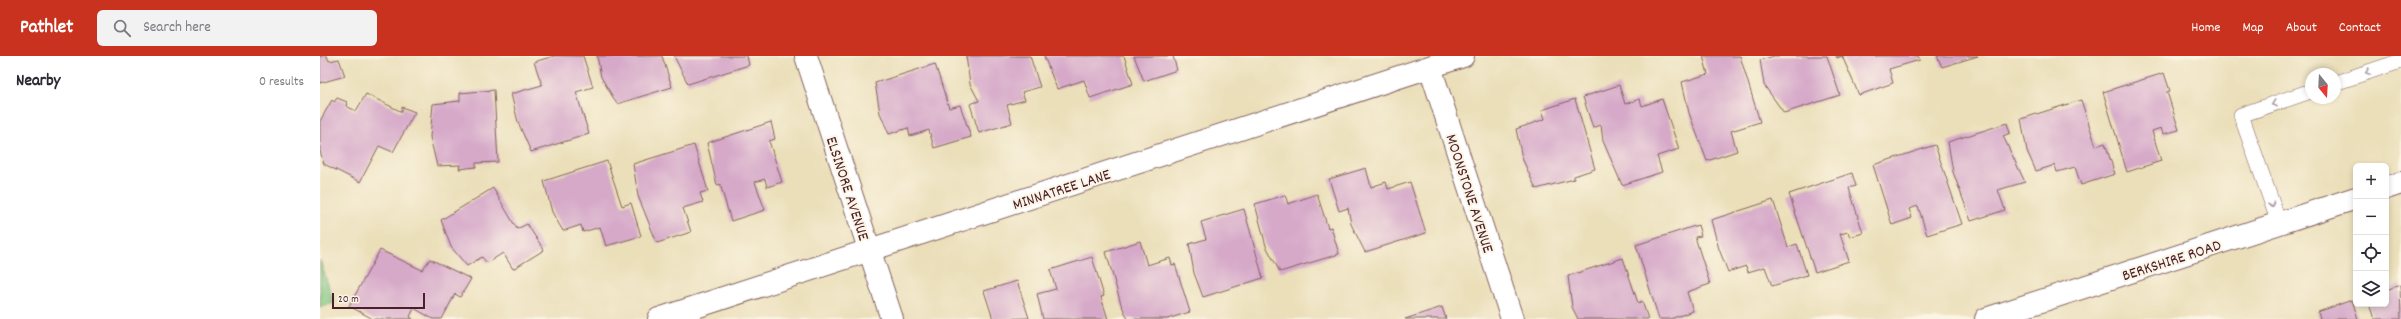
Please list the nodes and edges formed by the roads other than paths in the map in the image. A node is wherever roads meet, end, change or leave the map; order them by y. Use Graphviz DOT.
graph roads {
  1 [pos="806,56"];
  2 [pos="1463,56"];
  3 [pos="2401,61"];
  4 [pos="1430,67"];
  5 [pos="2341,81"];
  6 [pos="2305,93"];
  7 [pos="2401,183"];
  8 [pos="2389,187"];
  9 [pos="2353,199"];
  10 [pos="2279,223"];
  11 [pos="869,250"];
  12 [pos="659,319"];
  13 [pos="892,319"];
  14 [pos="1512,319"];
  15 [pos="1986,319"];
  1 -- 11 [label="street, ELSINORE AVENUE"];
  2 -- 4 [label="street, MINNATREE LANE"];
  3 -- 5 [label="lane, one-way"];
  4 -- 11 [label="street, MINNATREE LANE"];
  4 -- 14 [label="street, MOONSTONE AVENUE"];
  6 -- 10 [label="lane, one-way"];
  7 -- 8 [label="street"];
  9 -- 10 [label="street, BERKSHIRE ROAD"];
  10 -- 15 [label="street, BERKSHIRE ROAD"];
  11 -- 12 [label="street, MINNATREE LANE"];
  11 -- 13 [label="street, ELSINORE AVENUE"];
}
